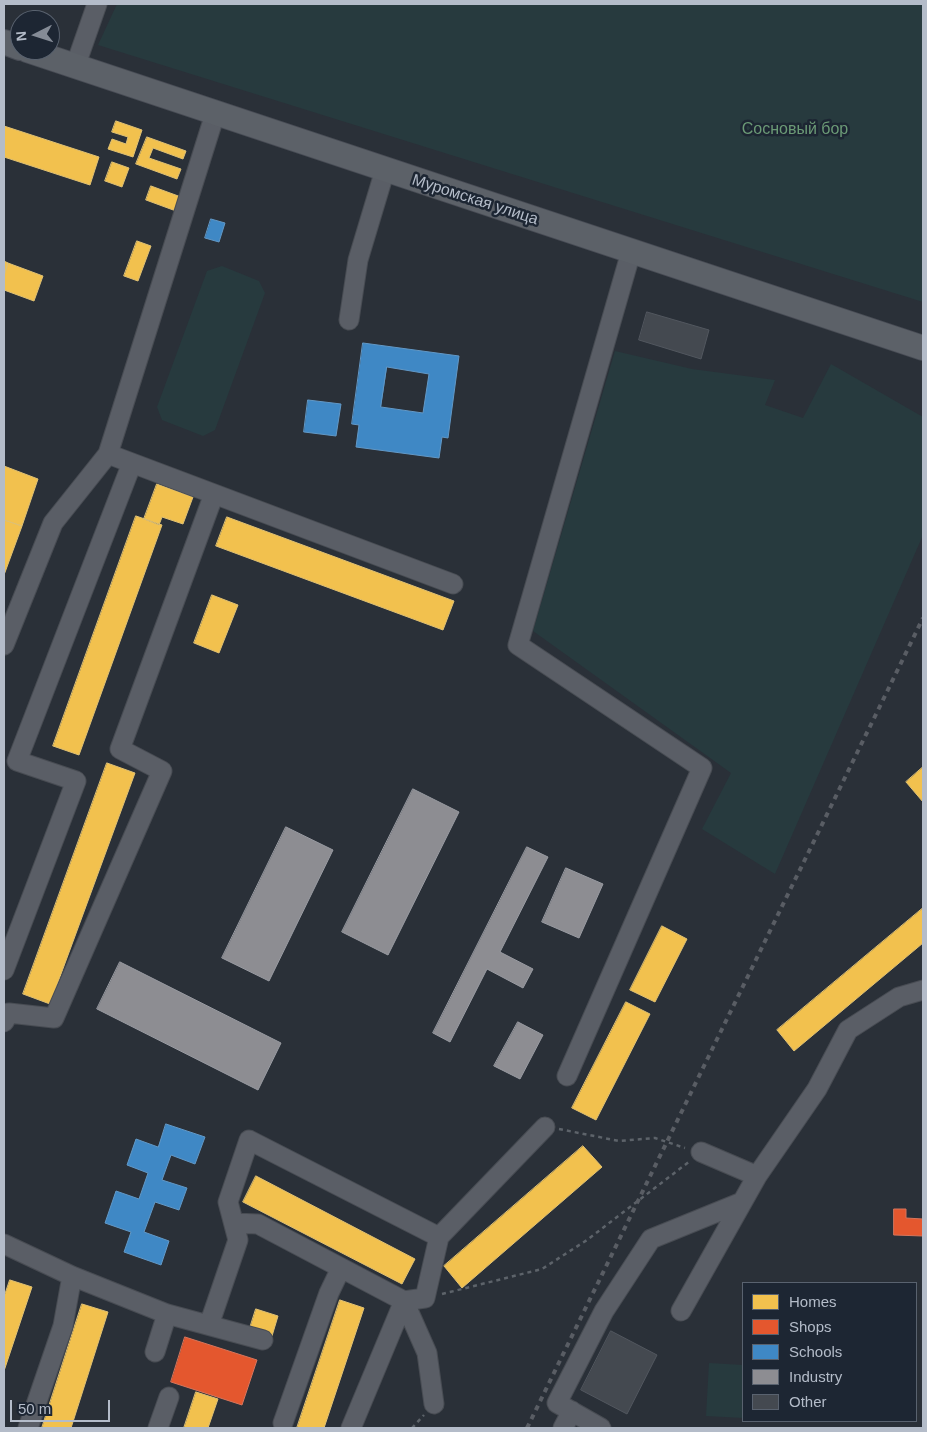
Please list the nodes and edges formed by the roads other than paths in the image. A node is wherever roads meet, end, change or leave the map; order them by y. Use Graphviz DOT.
graph roads {
  1 [pos="98,4"];
  2 [pos="55,60"];
  3 [pos="75,67"];
  4 [pos="215,114"];
  5 [pos="385,170"];
  6 [pos="631,252"];
  7 [pos="349,320"];
  8 [pos="923,348"];
  9 [pos="108,454"];
  10 [pos="132,463"];
  11 [pos="214,494"];
  12 [pos="453,584"];
  13 [pos="4,645"];
  14 [pos="4,970"];
  15 [pos="923,990"];
  16 [pos="6,1015"];
  17 [pos="567,1076"];
  18 [pos="545,1127"];
  19 [pos="701,1152"];
  20 [pos="757,1176"];
  21 [pos="742,1202"];
  22 [pos="234,1223"];
  23 [pos="439,1237"];
  24 [pos="5,1248"];
  25 [pos="341,1268"];
  26 [pos="72,1276"];
  27 [pos="404,1301"];
  28 [pos="681,1311"];
  29 [pos="167,1314"];
  30 [pos="209,1325"];
  31 [pos="263,1340"];
  32 [pos="155,1352"];
  33 [pos="169,1397"];
  34 [pos="434,1404"];
  35 [pos="572,1411"];
  36 [pos="283,1423"];
  37 [pos="28,1428"];
  38 [pos="158,1428"];
  39 [pos="351,1428"];
  40 [pos="564,1428"];
  41 [pos="601,1428"];
  1 -- 3 [label="lane"];
  2 -- 3 [label="main road, Муромская улица"];
  3 -- 4 [label="main road, Муромская улица"];
  4 -- 5 [label="main road, Муромская улица"];
  4 -- 9 [label="lane"];
  5 -- 6 [label="main road, Муромская улица"];
  5 -- 7 [label="lane"];
  6 -- 8 [label="main road, Муромская улица"];
  6 -- 17 [label="lane"];
  9 -- 10 [label="lane"];
  9 -- 13 [label="lane"];
  10 -- 11 [label="lane"];
  10 -- 14 [label="lane"];
  11 -- 12 [label="lane"];
  11 -- 16 [label="lane"];
  15 -- 20 [label="lane"];
  18 -- 23 [label="lane"];
  19 -- 20 [label="lane"];
  20 -- 21 [label="lane"];
  21 -- 28 [label="lane"];
  21 -- 35 [label="lane"];
  22 -- 23 [label="lane"];
  22 -- 25 [label="lane"];
  22 -- 30 [label="lane"];
  23 -- 27 [label="lane"];
  24 -- 26 [label="lane"];
  25 -- 27 [label="lane"];
  25 -- 36 [label="lane"];
  26 -- 29 [label="lane"];
  26 -- 37 [label="lane"];
  27 -- 34 [label="lane"];
  27 -- 39 [label="lane"];
  29 -- 30 [label="lane"];
  29 -- 32 [label="lane"];
  30 -- 31 [label="lane"];
  33 -- 38 [label="lane"];
  35 -- 40 [label="lane"];
  35 -- 41 [label="lane"];
}
